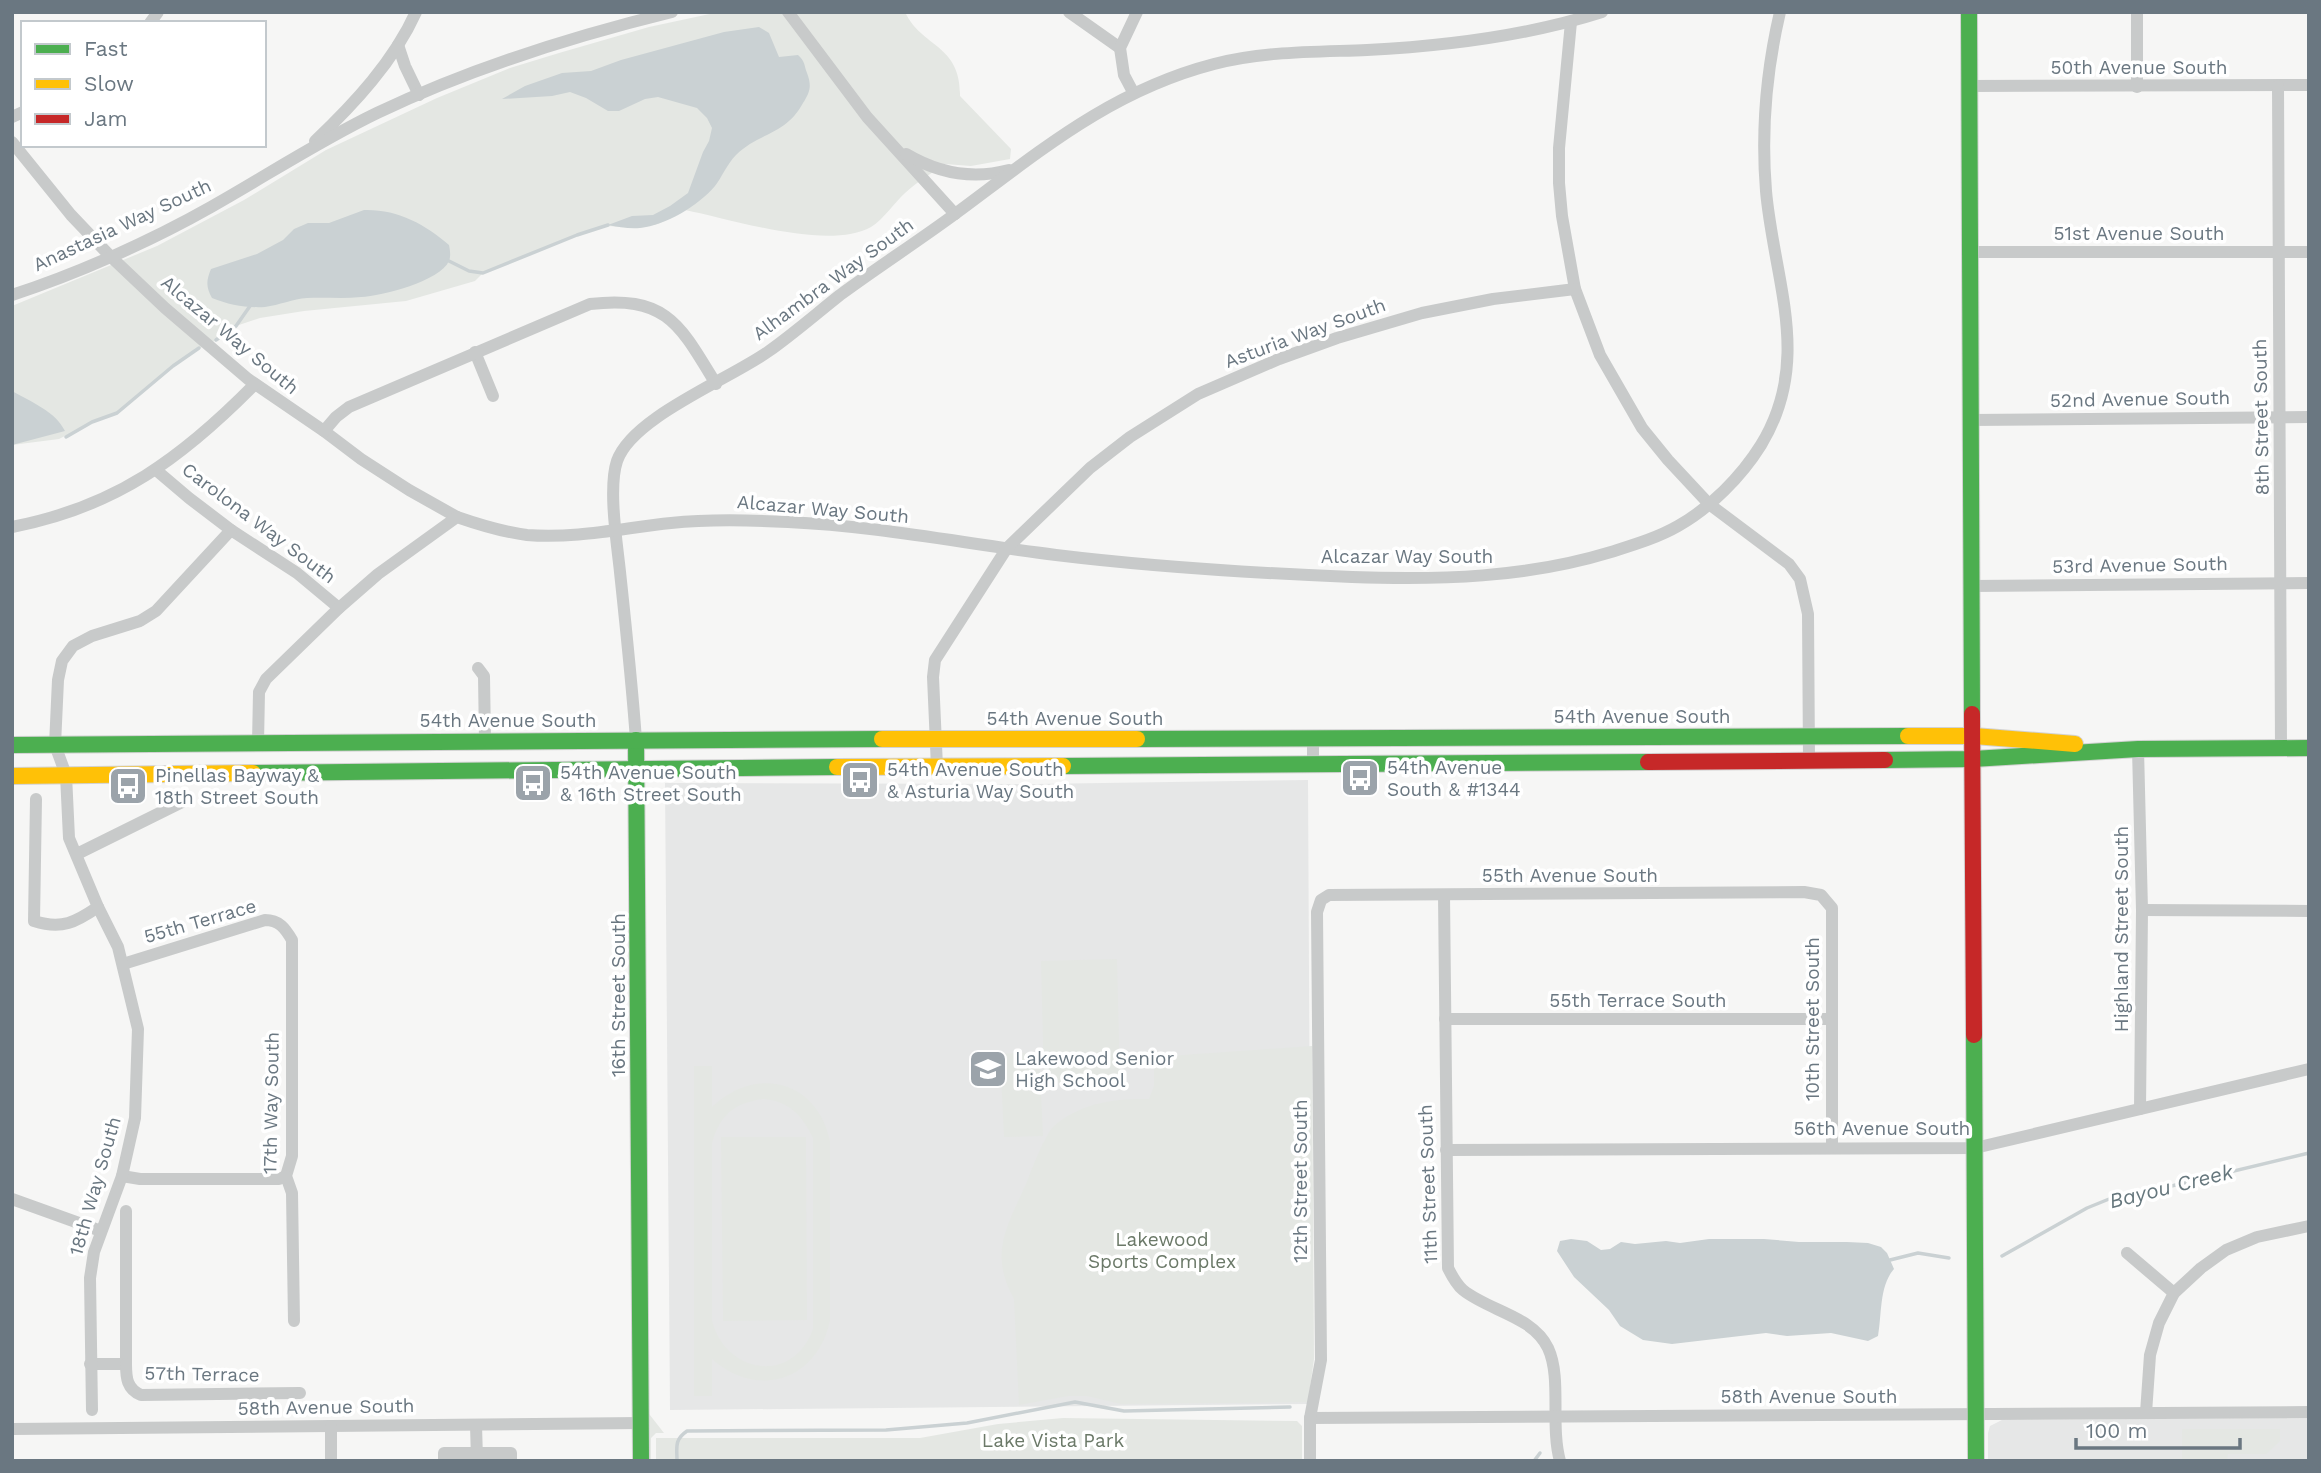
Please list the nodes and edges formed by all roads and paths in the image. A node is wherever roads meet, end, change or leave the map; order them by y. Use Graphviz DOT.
graph roads {
  1 [pos="416,12"];
  2 [pos="672,12"];
  3 [pos="788,12"];
  4 [pos="1069,12"];
  5 [pos="1137,12"];
  6 [pos="1602,12"];
  7 [pos="1780,12"];
  8 [pos="1969,12"];
  9 [pos="2137,12"];
  10 [pos="1571,22"];
  11 [pos="398,45"];
  12 [pos="1120,48"];
  13 [pos="2309,85"];
  14 [pos="1968,86"];
  15 [pos="2278,86"];
  16 [pos="2137,87"];
  17 [pos="1133,92"];
  18 [pos="419,95"];
  19 [pos="12,142"];
  20 [pos="892,145"];
  21 [pos="305,151"];
  22 [pos="1016,168"];
  23 [pos="955,214"];
  24 [pos="1970,252"];
  25 [pos="2278,252"];
  26 [pos="2309,252"];
  27 [pos="110,256"];
  28 [pos="1575,289"];
  29 [pos="12,295"];
  30 [pos="475,352"];
  31 [pos="255,384"];
  32 [pos="716,384"];
  33 [pos="493,396"];
  34 [pos="2281,417"];
  35 [pos="2309,417"];
  36 [pos="1971,420"];
  37 [pos="324,431"];
  38 [pos="156,470"];
  39 [pos="1709,504"];
  40 [pos="457,517"];
  41 [pos="12,527"];
  42 [pos="231,530"];
  43 [pos="616,530"];
  44 [pos="1007,548"];
  45 [pos="2281,583"];
  46 [pos="2309,583"];
  47 [pos="1972,586"];
  48 [pos="339,608"];
  49 [pos="478,668"];
  50 [pos="1974,736"];
  51 [pos="1809,737"];
  52 [pos="1313,738"];
  53 [pos="636,740"];
  54 [pos="936,740"];
  55 [pos="485,741"];
  56 [pos="258,743"];
  57 [pos="12,745"];
  58 [pos="55,745"];
  59 [pos="2309,748"];
  60 [pos="2138,749"];
  61 [pos="2281,749"];
  62 [pos="1973,759"];
  63 [pos="1809,760"];
  64 [pos="1314,765"];
  65 [pos="937,767"];
  66 [pos="636,768"];
  67 [pos="66,775"];
  68 [pos="12,776"];
  69 [pos="36,799"];
  70 [pos="184,801"];
  71 [pos="77,854"];
  72 [pos="1444,895"];
  73 [pos="1821,895"];
  74 [pos="1321,900"];
  75 [pos="98,907"];
  76 [pos="2142,910"];
  77 [pos="2309,911"];
  78 [pos="285,928"];
  79 [pos="123,964"];
  80 [pos="1445,1019"];
  81 [pos="1830,1019"];
  82 [pos="2309,1069"];
  83 [pos="2140,1109"];
  84 [pos="1832,1147"];
  85 [pos="1975,1148"];
  86 [pos="1446,1150"];
  87 [pos="122,1176"];
  88 [pos="285,1176"];
  89 [pos="12,1199"];
  90 [pos="126,1211"];
  91 [pos="2309,1226"];
  92 [pos="101,1231"];
  93 [pos="2127,1253"];
  94 [pos="2174,1293"];
  95 [pos="294,1321"];
  96 [pos="90,1364"];
  97 [pos="126,1364"];
  98 [pos="300,1393"];
  99 [pos="93,1410"];
  100 [pos="2309,1412"];
  101 [pos="2146,1413"];
  102 [pos="1976,1415"];
  103 [pos="1554,1417"];
  104 [pos="1310,1418"];
  105 [pos="640,1423"];
  106 [pos="476,1425"];
  107 [pos="331,1426"];
  108 [pos="12,1429"];
  109 [pos="477,1457"];
  110 [pos="331,1461"];
  111 [pos="444,1461"];
  112 [pos="511,1461"];
  113 [pos="641,1461"];
  114 [pos="1310,1461"];
  115 [pos="1560,1461"];
  116 [pos="1976,1461"];
  1 -- 11 [label="street"];
  2 -- 18 [label="street, Anastasia Way South"];
  3 -- 20 [label="street"];
  4 -- 12 [label="street"];
  5 -- 12 [label="street"];
  6 -- 10 [label="street, Alhambra Way South"];
  7 -- 39 [label="street, Alcazar Way South"];
  8 -- 14 [label="main road"];
  9 -- 16 [label="street"];
  10 -- 17 [label="street, Alhambra Way South"];
  10 -- 28 [label="street"];
  11 -- 18 [label="street"];
  11 -- 21 [label="street"];
  12 -- 17 [label="street"];
  13 -- 15 [label="street, 50th Avenue South"];
  14 -- 16 [label="street, 50th Avenue South"];
  14 -- 24 [label="main road"];
  15 -- 16 [label="street, 50th Avenue South"];
  15 -- 25 [label="street, 8th Street South"];
  17 -- 22 [label="street, Alhambra Way South"];
  18 -- 21 [label="street, Anastasia Way South"];
  19 -- 27 [label="street, Alcazar Way South"];
  20 -- 22 [label="street"];
  20 -- 23 [label="street"];
  21 -- 27 [label="street, Anastasia Way South"];
  22 -- 23 [label="street, Alhambra Way South"];
  23 -- 32 [label="street, Alhambra Way South"];
  24 -- 25 [label="street, 51st Avenue South"];
  24 -- 36 [label="main road"];
  25 -- 26 [label="street, 51st Avenue South"];
  25 -- 34 [label="street, 8th Street South"];
  27 -- 29 [label="street, Anastasia Way South"];
  27 -- 31 [label="street, Alcazar Way South"];
  28 -- 39 [label="street"];
  28 -- 44 [label="street, Asturia Way South"];
  30 -- 32 [label="street"];
  30 -- 33 [label="street"];
  30 -- 37 [label="street"];
  31 -- 37 [label="street, Alcazar Way South"];
  31 -- 38 [label="street"];
  32 -- 43 [label="street, Alhambra Way South"];
  34 -- 35 [label="street, 52nd Avenue South"];
  34 -- 36 [label="street, 52nd Avenue South"];
  34 -- 45 [label="street, 8th Street South"];
  36 -- 47 [label="main road"];
  37 -- 40 [label="street, Alcazar Way South"];
  38 -- 41 [label="street"];
  38 -- 42 [label="street, Carolona Way South"];
  39 -- 44 [label="street, Alcazar Way South"];
  39 -- 51 [label="street"];
  40 -- 43 [label="street"];
  40 -- 48 [label="street"];
  42 -- 48 [label="street, Carolona Way South"];
  42 -- 58 [label="street"];
  43 -- 44 [label="street, Alcazar Way South"];
  43 -- 53 [label="street, 16th Street South"];
  44 -- 54 [label="street, Asturia Way South"];
  45 -- 46 [label="street, 53rd Avenue South"];
  45 -- 47 [label="street, 53rd Avenue South"];
  45 -- 61 [label="street, 8th Street South"];
  47 -- 50 [label="main road"];
  48 -- 56 [label="street"];
  49 -- 55 [label="street"];
  50 -- 51 [label="main road, 54th Avenue South"];
  50 -- 60 [label="main road, 54th Avenue South"];
  50 -- 62 [label="main road"];
  51 -- 52 [label="main road, 54th Avenue South"];
  51 -- 63 [label="street"];
  52 -- 54 [label="main road, 54th Avenue South"];
  52 -- 64 [label="street"];
  53 -- 54 [label="main road, 54th Avenue South"];
  53 -- 55 [label="main road, 54th Avenue South"];
  53 -- 66 [label="main road, 16th Street South"];
  54 -- 65 [label="street, Asturia Way South"];
  55 -- 56 [label="main road, 54th Avenue South"];
  56 -- 58 [label="main road, 54th Avenue South"];
  57 -- 58 [label="main road, 54th Avenue South"];
  58 -- 67 [label="street, 18th Way South"];
  59 -- 61 [label="main road, 54th Avenue South"];
  60 -- 61 [label="main road, 54th Avenue South"];
  60 -- 62 [label="main road, 54th Avenue South"];
  60 -- 76 [label="street, Highland Street South"];
  62 -- 63 [label="main road, 54th Avenue South"];
  62 -- 85 [label="main road"];
  63 -- 64 [label="main road, 54th Avenue South"];
  64 -- 65 [label="main road, 54th Avenue South"];
  65 -- 66 [label="main road, 54th Avenue South"];
  66 -- 67 [label="main road, 54th Avenue South"];
  66 -- 105 [label="main road, 16th Street South"];
  67 -- 68 [label="main road, 54th Avenue South"];
  67 -- 71 [label="street, 18th Way South"];
  69 -- 75 [label="street"];
  70 -- 71 [label="street"];
  71 -- 75 [label="street, 18th Way South"];
  72 -- 73 [label="street, 55th Avenue South"];
  72 -- 74 [label="street, 55th Avenue South"];
  72 -- 80 [label="street, 11th Street South"];
  73 -- 81 [label="street, 10th Street South"];
  74 -- 104 [label="street, 12th Street South"];
  75 -- 79 [label="street, 18th Way South"];
  76 -- 77 [label="street"];
  76 -- 83 [label="street, Highland Street South"];
  78 -- 79 [label="street, 55th Terrace"];
  78 -- 88 [label="street, 17th Way South"];
  79 -- 87 [label="street, 18th Way South"];
  80 -- 81 [label="street, 55th Terrace South"];
  80 -- 86 [label="street, 11th Street South"];
  81 -- 84 [label="street, 10th Street South"];
  82 -- 83 [label="street, 56th Avenue South"];
  83 -- 85 [label="street, 56th Avenue South"];
  84 -- 85 [label="street, 56th Avenue South"];
  84 -- 86 [label="street, 56th Avenue South"];
  85 -- 102 [label="main road"];
  86 -- 103 [label="street, 11th Street South"];
  87 -- 88 [label="street"];
  87 -- 92 [label="street, 18th Way South"];
  88 -- 95 [label="street, 17th Way South"];
  89 -- 92 [label="street"];
  90 -- 97 [label="street, 57th Terrace"];
  91 -- 94 [label="street"];
  92 -- 96 [label="street, 18th Way South"];
  93 -- 94 [label="street"];
  94 -- 101 [label="street"];
  96 -- 97 [label="street, 57th Terrace"];
  96 -- 99 [label="street, 18th Way South"];
  97 -- 98 [label="street, 57th Terrace"];
  100 -- 101 [label="street, 58th Avenue South"];
  101 -- 102 [label="street, 58th Avenue South"];
  102 -- 103 [label="street, 58th Avenue South"];
  102 -- 116 [label="main road"];
  103 -- 104 [label="street, 58th Avenue South"];
  103 -- 115 [label="street, 11th Street South"];
  104 -- 114 [label="street, 12th Street South"];
  105 -- 106 [label="street, 58th Avenue South"];
  105 -- 113 [label="main road, 16th Street South"];
  106 -- 107 [label="street, 58th Avenue South"];
  106 -- 109 [label="street"];
  107 -- 108 [label="street, 58th Avenue South"];
  107 -- 110 [label="street"];
  109 -- 111 [label="street"];
  109 -- 112 [label="street"];
}
